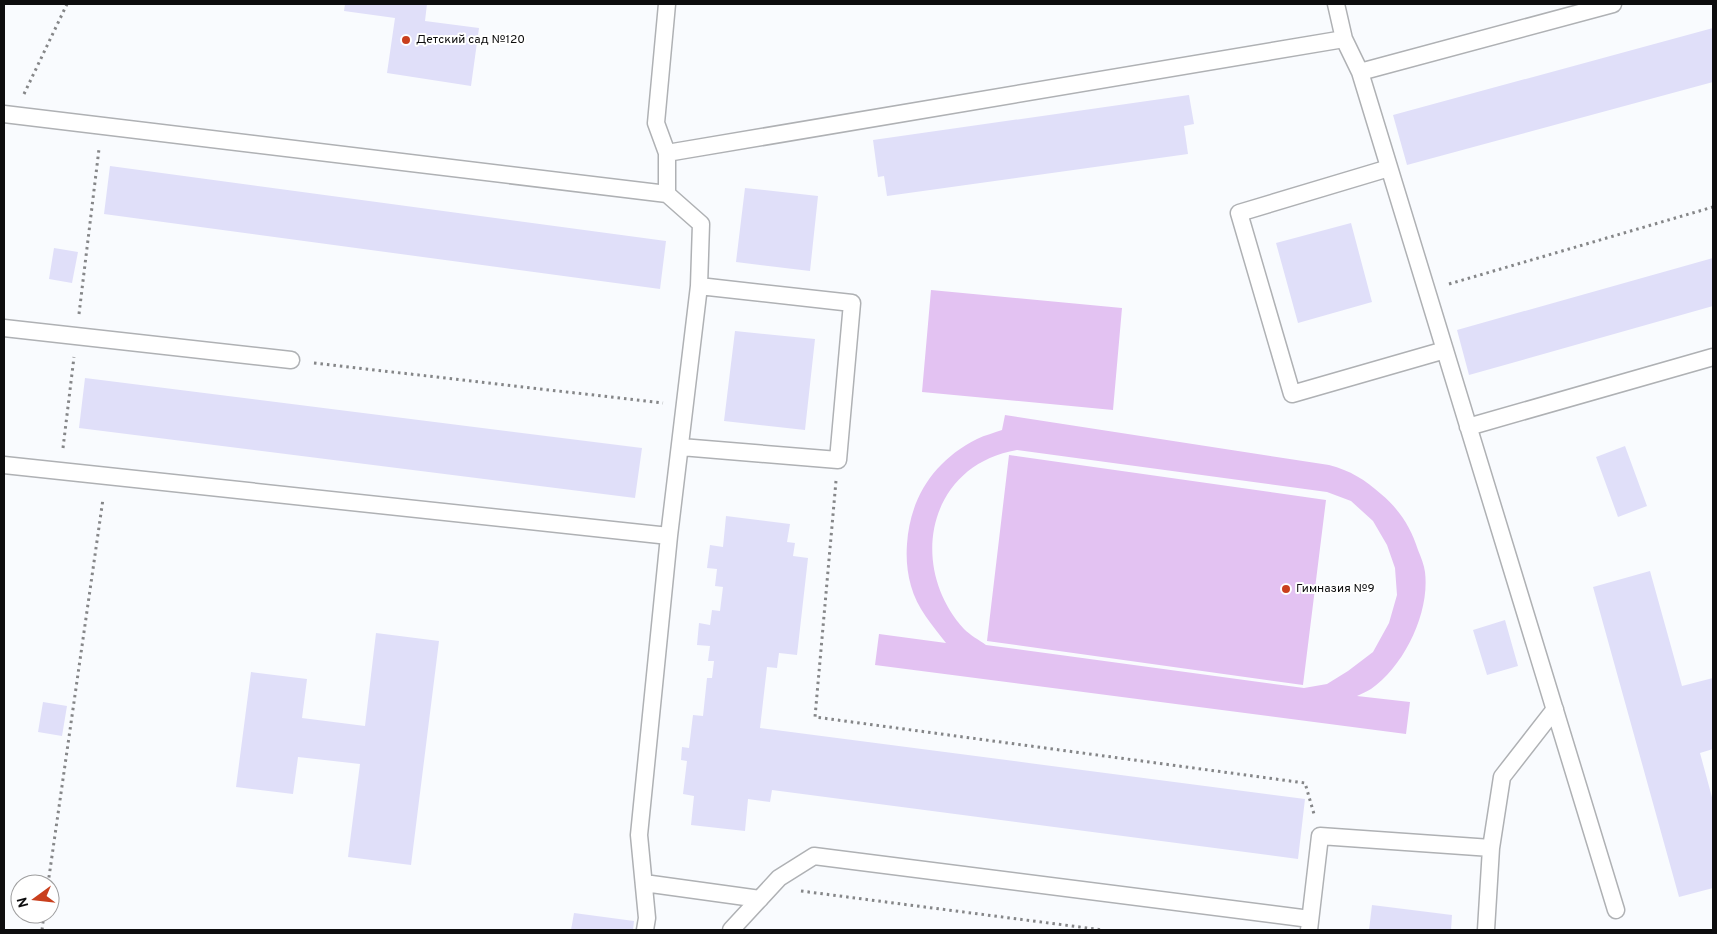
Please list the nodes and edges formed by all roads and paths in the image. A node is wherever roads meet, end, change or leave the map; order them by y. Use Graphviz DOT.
graph roads {
  1 [pos="67,4"];
  2 [pos="667,4"];
  3 [pos="1336,4"];
  4 [pos="1614,4"];
  5 [pos="1344,39"];
  6 [pos="1360,72"];
  7 [pos="9,115"];
  8 [pos="102,126"];
  9 [pos="667,153"];
  10 [pos="1389,168"];
  11 [pos="667,194"];
  12 [pos="1713,208"];
  13 [pos="699,286"];
  14 [pos="1426,290"];
  15 [pos="4,328"];
  16 [pos="77,336"];
  17 [pos="1445,350"];
  18 [pos="1713,357"];
  19 [pos="291,360"];
  20 [pos="686,406"];
  21 [pos="1468,427"];
  22 [pos="681,447"];
  23 [pos="838,460"];
  24 [pos="4,465"];
  25 [pos="61,471"];
  26 [pos="107,476"];
  27 [pos="669,536"];
  28 [pos="1554,709"];
  29 [pos="1320,836"];
  30 [pos="1491,848"];
  31 [pos="49,874"];
  32 [pos="644,883"];
  33 [pos="765,893"];
  34 [pos="1616,910"];
  35 [pos="1310,925"];
  36 [pos="645,930"];
  37 [pos="731,930"];
  38 [pos="1104,930"];
  39 [pos="1486,930"];
  1 -- 7 [label="path"];
  2 -- 9 [label="lane"];
  3 -- 5 [label="lane"];
  4 -- 6 [label="lane"];
  5 -- 6 [label="lane"];
  5 -- 9 [label="lane"];
  6 -- 10 [label="lane"];
  7 -- 8 [label="lane"];
  8 -- 11 [label="lane"];
  8 -- 16 [label="path"];
  9 -- 11 [label="lane"];
  10 -- 14 [label="lane"];
  10 -- 17 [label="lane"];
  11 -- 13 [label="lane"];
  12 -- 14 [label="path"];
  13 -- 20 [label="lane"];
  13 -- 23 [label="lane"];
  14 -- 17 [label="lane"];
  15 -- 16 [label="lane"];
  16 -- 19 [label="lane"];
  16 -- 25 [label="path"];
  17 -- 21 [label="lane"];
  18 -- 21 [label="lane"];
  19 -- 20 [label="path"];
  20 -- 22 [label="lane"];
  21 -- 28 [label="lane"];
  22 -- 23 [label="lane"];
  22 -- 27 [label="lane"];
  23 -- 29 [label="path"];
  24 -- 25 [label="lane"];
  25 -- 26 [label="lane"];
  26 -- 27 [label="lane"];
  26 -- 31 [label="path"];
  27 -- 32 [label="lane"];
  28 -- 30 [label="lane"];
  28 -- 34 [label="lane"];
  29 -- 30 [label="lane"];
  29 -- 35 [label="lane"];
  30 -- 39 [label="lane"];
  32 -- 33 [label="lane"];
  32 -- 36 [label="lane"];
  33 -- 35 [label="lane"];
  33 -- 37 [label="lane"];
  33 -- 38 [label="path"];
}
